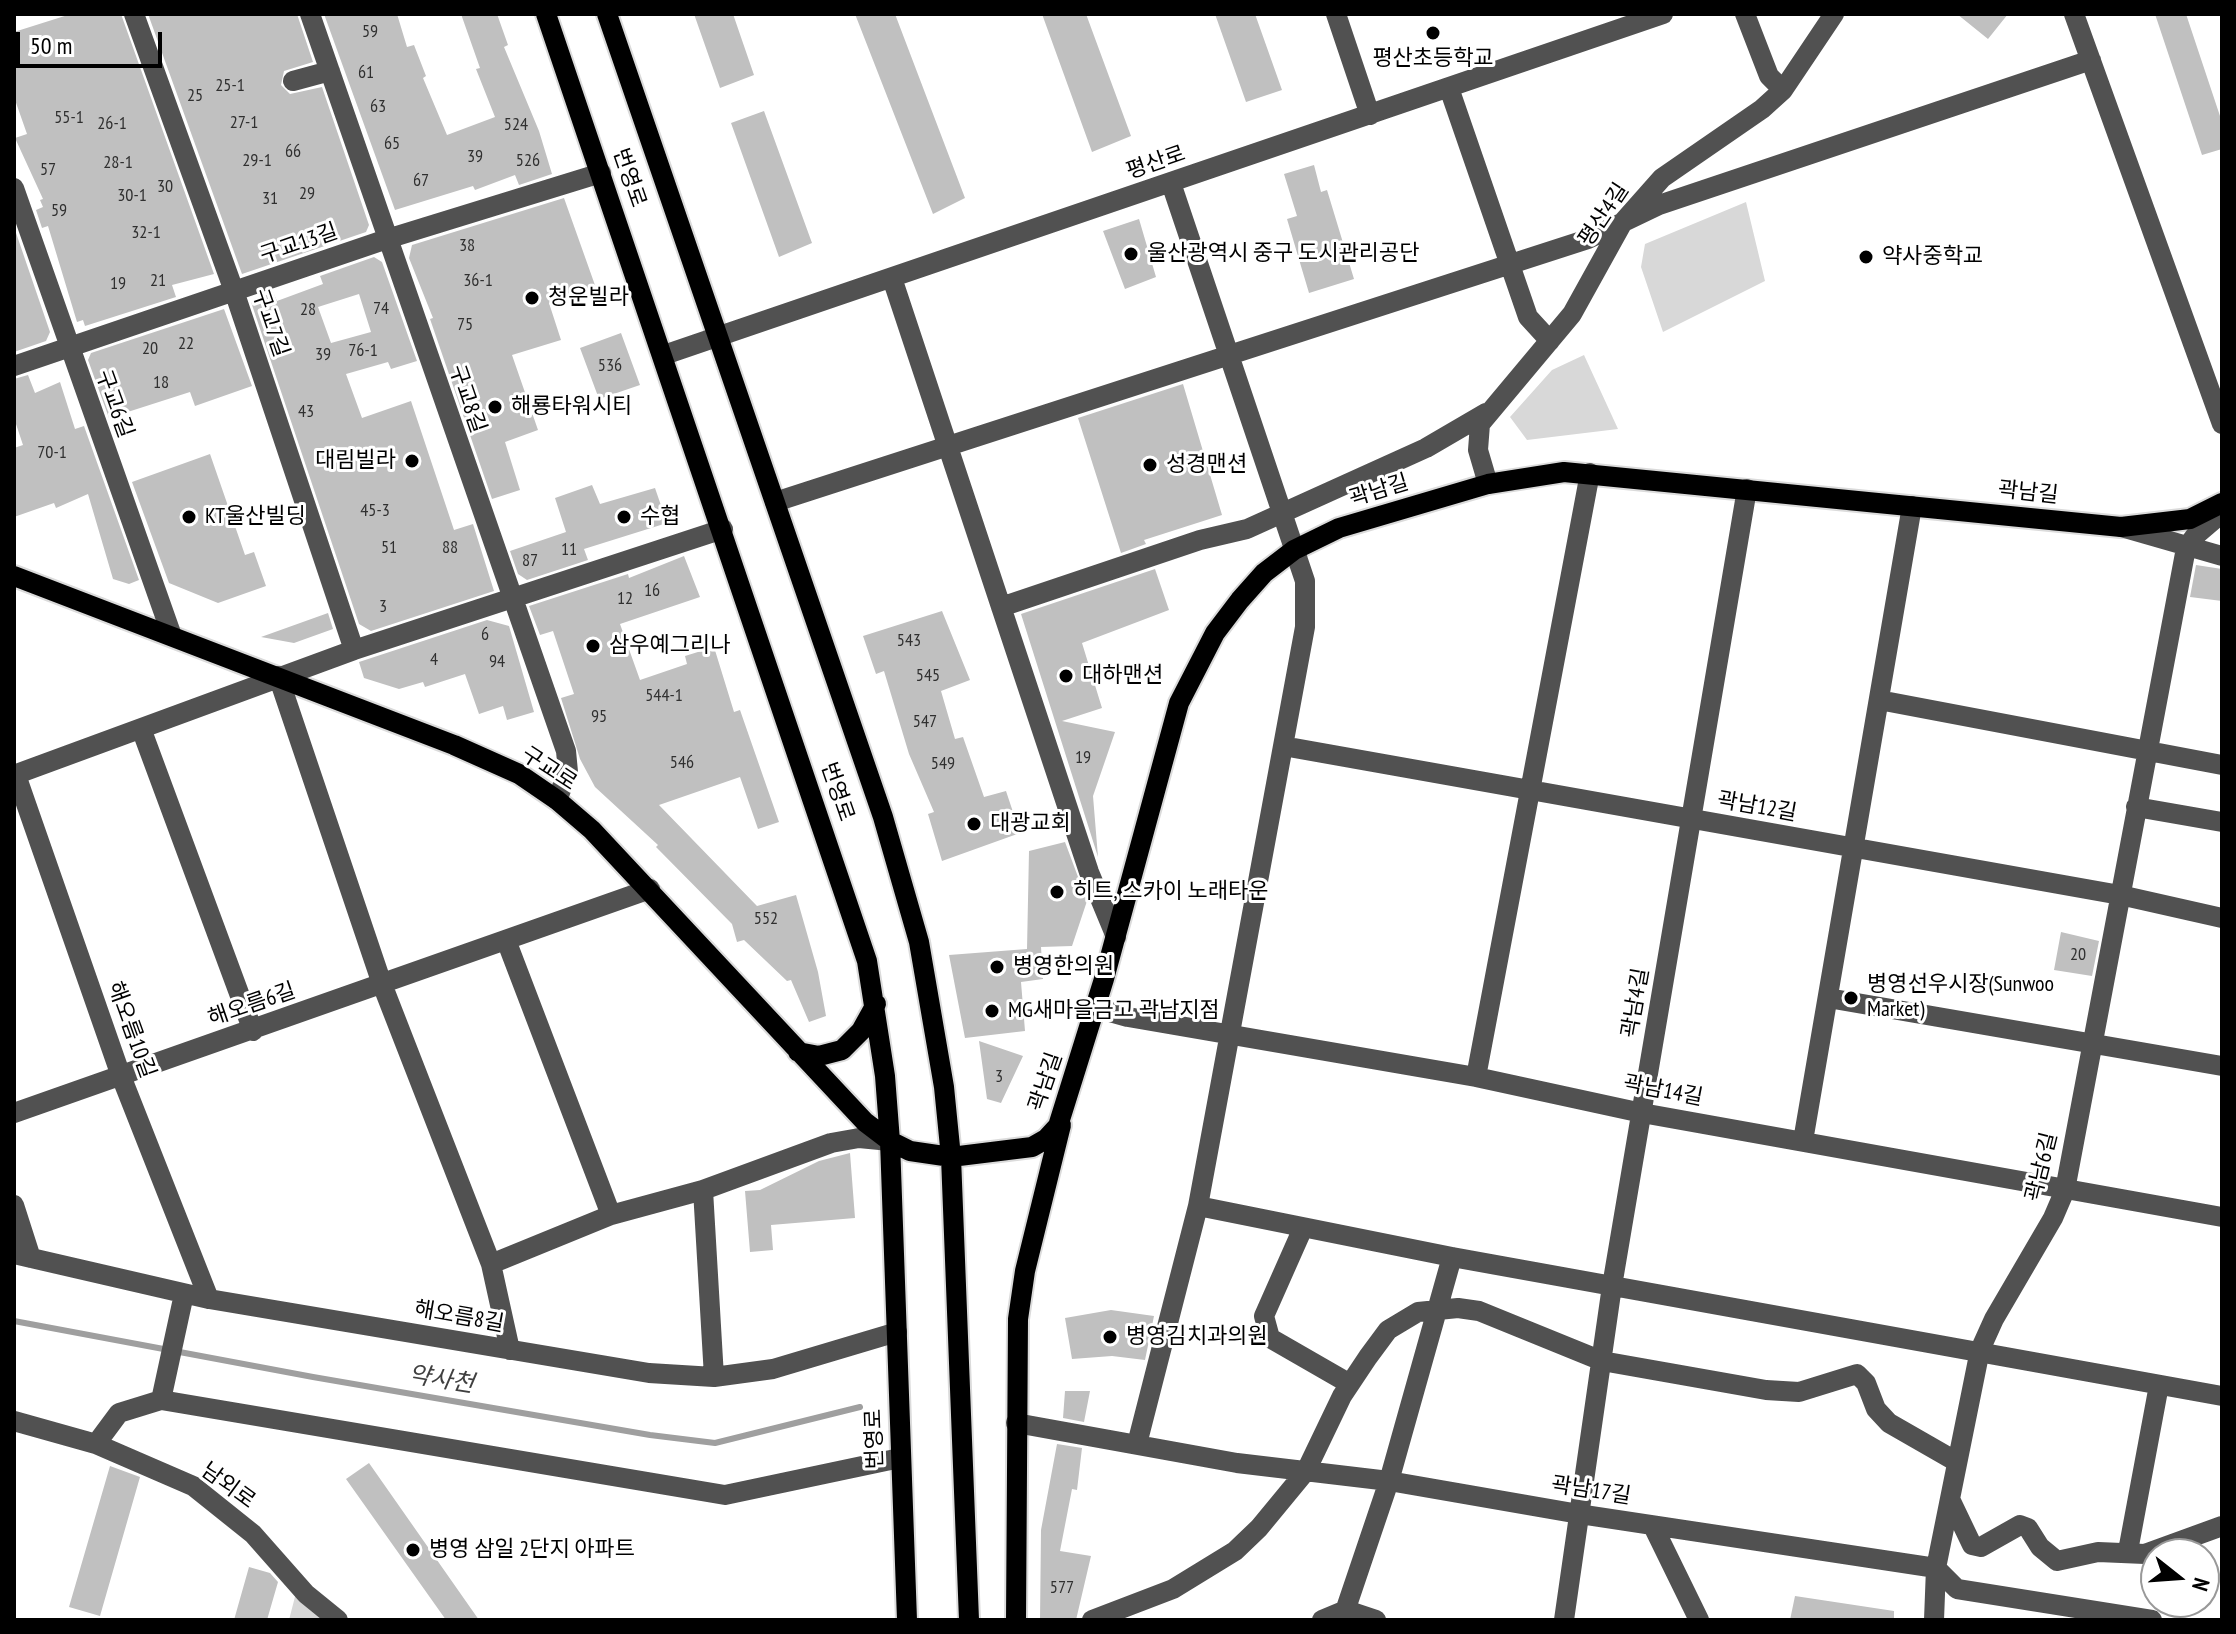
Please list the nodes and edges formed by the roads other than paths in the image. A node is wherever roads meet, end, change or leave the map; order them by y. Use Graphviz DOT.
graph roads {
  1 [pos="134,14"];
  2 [pos="310,14"];
  3 [pos="546,14"];
  4 [pos="607,14"];
  5 [pos="1336,14"];
  6 [pos="1663,14"];
  7 [pos="1745,14"];
  8 [pos="1834,14"];
  9 [pos="2074,14"];
  10 [pos="2091,60"];
  11 [pos="330,71"];
  12 [pos="293,81"];
  13 [pos="1449,88"];
  14 [pos="1783,90"];
  15 [pos="1370,115"];
  16 [pos="601,173"];
  17 [pos="1171,183"];
  18 [pos="14,188"];
  19 [pos="1623,222"];
  20 [pos="387,239"];
  21 [pos="1510,264"];
  22 [pos="892,278"];
  23 [pos="234,291"];
  24 [pos="719,337"];
  25 [pos="1550,341"];
  26 [pos="69,350"];
  27 [pos="1230,354"];
  28 [pos="664,355"];
  29 [pos="14,366"];
  30 [pos="1488,412"];
  31 [pos="2222,424"];
  32 [pos="947,446"];
  33 [pos="1590,473"];
  34 [pos="1488,484"];
  35 [pos="1747,489"];
  36 [pos="775,502"];
  37 [pos="2222,503"];
  38 [pos="1912,506"];
  39 [pos="1283,511"];
  40 [pos="2222,513"];
  41 [pos="2121,527"];
  42 [pos="723,529"];
  43 [pos="2186,548"];
  44 [pos="1294,550"];
  45 [pos="2222,556"];
  46 [pos="14,576"];
  47 [pos="510,598"];
  48 [pos="1001,607"];
  49 [pos="172,636"];
  50 [pos="354,650"];
  51 [pos="278,676"];
  52 [pos="1879,700"];
  53 [pos="142,731"];
  54 [pos="1283,746"];
  55 [pos="2146,751"];
  56 [pos="2222,765"];
  57 [pos="15,775"];
  58 [pos="1530,790"];
  59 [pos="557,800"];
  60 [pos="2136,807"];
  61 [pos="1691,820"];
  62 [pos="2222,822"];
  63 [pos="1854,848"];
  64 [pos="650,889"];
  65 [pos="2120,895"];
  66 [pos="2222,918"];
  67 [pos="1116,937"];
  68 [pos="506,940"];
  69 [pos="382,984"];
  70 [pos="1828,998"];
  71 [pos="876,1004"];
  72 [pos="1096,1008"];
  73 [pos="253,1031"];
  74 [pos="1230,1036"];
  75 [pos="2093,1043"];
  76 [pos="798,1052"];
  77 [pos="2222,1066"];
  78 [pos="121,1076"];
  79 [pos="1476,1077"];
  80 [pos="1065,1110"];
  81 [pos="14,1113"];
  82 [pos="1642,1113"];
  83 [pos="890,1141"];
  84 [pos="1803,1141"];
  85 [pos="951,1157"];
  86 [pos="703,1190"];
  87 [pos="2065,1190"];
  88 [pos="14,1205"];
  89 [pos="1198,1206"];
  90 [pos="611,1215"];
  91 [pos="2222,1217"];
  92 [pos="1303,1228"];
  93 [pos="22,1256"];
  94 [pos="1452,1257"];
  95 [pos="491,1264"];
  96 [pos="1612,1286"];
  97 [pos="184,1294"];
  98 [pos="209,1299"];
  99 [pos="1439,1310"];
  100 [pos="897,1332"];
  101 [pos="510,1350"];
  102 [pos="1980,1350"];
  103 [pos="1602,1361"];
  104 [pos="714,1377"];
  105 [pos="1350,1384"];
  106 [pos="2159,1385"];
  107 [pos="2222,1396"];
  108 [pos="161,1400"];
  109 [pos="14,1421"];
  110 [pos="1016,1423"];
  111 [pos="96,1444"];
  112 [pos="1137,1444"];
  113 [pos="900,1458"];
  114 [pos="1957,1462"];
  115 [pos="1306,1471"];
  116 [pos="1389,1481"];
  117 [pos="1950,1499"];
  118 [pos="1579,1514"];
  119 [pos="1653,1526"];
  120 [pos="2222,1526"];
  121 [pos="2128,1551"];
  122 [pos="1936,1568"];
  123 [pos="1149,1612"];
  124 [pos="1344,1615"];
  125 [pos="338,1620"];
  126 [pos="907,1620"];
  127 [pos="969,1620"];
  128 [pos="1016,1620"];
  129 [pos="1092,1620"];
  130 [pos="1322,1620"];
  131 [pos="1376,1620"];
  132 [pos="1564,1620"];
  133 [pos="1699,1620"];
  134 [pos="1934,1620"];
  135 [pos="2152,1620"];
  1 -- 23 [label="street, 구교7길"];
  2 -- 11 [label="street, 구교8길"];
  3 -- 16 [label="main road, 번영로"];
  4 -- 24 [label="main road, 번영로"];
  5 -- 15 [label="street"];
  6 -- 13 [label="street, 평산로"];
  7 -- 14 [label="street"];
  8 -- 14 [label="street, 평산4길"];
  9 -- 10 [label="street"];
  10 -- 19 [label="street"];
  10 -- 31 [label="street"];
  11 -- 12 [label="street"];
  11 -- 20 [label="street, 구교8길"];
  13 -- 15 [label="street, 평산로"];
  13 -- 21 [label="street"];
  14 -- 19 [label="street, 평산4길"];
  15 -- 17 [label="street, 평산로"];
  16 -- 20 [label="street, 구교13길"];
  16 -- 28 [label="main road, 번영로"];
  17 -- 22 [label="street, 평산로"];
  17 -- 27 [label="street"];
  18 -- 26 [label="street, 구교6길"];
  19 -- 21 [label="street"];
  19 -- 25 [label="street, 평산4길"];
  20 -- 23 [label="street, 구교13길"];
  20 -- 47 [label="street, 구교8길"];
  21 -- 25 [label="street"];
  21 -- 27 [label="street"];
  22 -- 24 [label="street, 평산로"];
  22 -- 32 [label="street"];
  23 -- 26 [label="street, 구교13길"];
  23 -- 50 [label="street, 구교7길"];
  24 -- 28 [label="street, 평산로"];
  24 -- 36 [label="main road, 번영로"];
  25 -- 30 [label="street, 평산4길"];
  26 -- 29 [label="street, 구교13길"];
  26 -- 49 [label="street, 구교6길"];
  27 -- 32 [label="street"];
  27 -- 39 [label="street"];
  28 -- 42 [label="main road, 번영로"];
  30 -- 34 [label="street, 평산4길"];
  30 -- 39 [label="street"];
  32 -- 36 [label="street"];
  32 -- 48 [label="street"];
  33 -- 34 [label="main road, 곽남길"];
  33 -- 35 [label="main road, 곽남길"];
  33 -- 58 [label="street"];
  34 -- 44 [label="main road, 곽남길"];
  35 -- 38 [label="main road, 곽남길"];
  35 -- 61 [label="street, 곽남4길"];
  36 -- 85 [label="main road, 번영로"];
  37 -- 41 [label="main road, 곽남길"];
  38 -- 41 [label="main road, 곽남길"];
  38 -- 52 [label="street"];
  39 -- 44 [label="street"];
  39 -- 48 [label="street"];
  40 -- 43 [label="street"];
  41 -- 43 [label="street"];
  42 -- 47 [label="street"];
  42 -- 71 [label="main road, 번영로"];
  43 -- 45 [label="street"];
  43 -- 55 [label="street, 곽남6길"];
  44 -- 54 [label="street"];
  44 -- 67 [label="main road, 곽남길"];
  46 -- 49 [label="main road, 구교로"];
  47 -- 50 [label="street"];
  47 -- 59 [label="street, 구교8길"];
  48 -- 67 [label="street"];
  49 -- 51 [label="main road, 구교로"];
  50 -- 51 [label="street"];
  51 -- 53 [label="street"];
  51 -- 59 [label="main road, 구교로"];
  51 -- 69 [label="street"];
  52 -- 55 [label="street"];
  52 -- 63 [label="street"];
  53 -- 57 [label="street"];
  53 -- 73 [label="street"];
  54 -- 58 [label="street, 곽남12길"];
  54 -- 74 [label="street"];
  55 -- 56 [label="street"];
  55 -- 60 [label="street, 곽남6길"];
  57 -- 78 [label="street, 해오름10길"];
  58 -- 61 [label="street, 곽남12길"];
  58 -- 79 [label="street"];
  59 -- 64 [label="main road, 구교로"];
  60 -- 62 [label="street"];
  60 -- 65 [label="street, 곽남6길"];
  61 -- 63 [label="street, 곽남12길"];
  61 -- 82 [label="street, 곽남4길"];
  63 -- 65 [label="street, 곽남12길"];
  63 -- 70 [label="street"];
  64 -- 68 [label="street, 해오름6길"];
  64 -- 76 [label="main road, 구교로"];
  65 -- 66 [label="street, 곽남12길"];
  65 -- 75 [label="street, 곽남6길"];
  67 -- 72 [label="main road, 곽남길"];
  68 -- 69 [label="street, 해오름6길"];
  68 -- 90 [label="street"];
  69 -- 73 [label="street, 해오름6길"];
  69 -- 95 [label="street"];
  70 -- 75 [label="street"];
  70 -- 84 [label="street"];
  71 -- 76 [label="main road"];
  71 -- 83 [label="main road, 번영로"];
  72 -- 74 [label="street, 곽남14길"];
  72 -- 80 [label="main road, 곽남길"];
  73 -- 78 [label="street, 해오름6길"];
  74 -- 79 [label="street, 곽남14길"];
  74 -- 89 [label="street"];
  75 -- 77 [label="street"];
  75 -- 87 [label="street, 곽남6길"];
  76 -- 83 [label="main road, 구교로"];
  78 -- 81 [label="street, 해오름6길"];
  78 -- 98 [label="street, 해오름10길"];
  79 -- 82 [label="street, 곽남14길"];
  80 -- 85 [label="main road, 곽남길"];
  80 -- 110 [label="main road"];
  82 -- 84 [label="street, 곽남14길"];
  82 -- 96 [label="street, 곽남4길"];
  83 -- 85 [label="main road, 구교로"];
  83 -- 86 [label="street"];
  83 -- 100 [label="main road, 번영로"];
  84 -- 87 [label="street, 곽남14길"];
  85 -- 127 [label="main road, 번영로"];
  86 -- 90 [label="street"];
  86 -- 104 [label="street"];
  87 -- 91 [label="street, 곽남14길"];
  87 -- 102 [label="street, 곽남6길"];
  88 -- 93 [label="street"];
  89 -- 92 [label="street"];
  89 -- 112 [label="street"];
  90 -- 95 [label="street"];
  92 -- 94 [label="street"];
  92 -- 105 [label="street"];
  93 -- 97 [label="street, 해오름8길"];
  94 -- 96 [label="street"];
  94 -- 99 [label="street"];
  95 -- 101 [label="street"];
  96 -- 102 [label="street"];
  96 -- 103 [label="street, 곽남4길"];
  97 -- 98 [label="street, 해오름8길"];
  97 -- 108 [label="street"];
  98 -- 101 [label="street, 해오름8길"];
  99 -- 103 [label="street"];
  99 -- 105 [label="street"];
  99 -- 116 [label="street"];
  100 -- 104 [label="street, 해오름8길"];
  100 -- 113 [label="main road, 번영로"];
  101 -- 104 [label="street, 해오름8길"];
  102 -- 106 [label="street"];
  102 -- 114 [label="street, 곽남6길"];
  103 -- 114 [label="street"];
  103 -- 118 [label="street, 곽남4길"];
  105 -- 115 [label="street"];
  106 -- 107 [label="street"];
  106 -- 121 [label="street"];
  108 -- 111 [label="street"];
  108 -- 113 [label="street"];
  109 -- 111 [label="street, 남외로"];
  110 -- 112 [label="street, 곽남17길"];
  110 -- 128 [label="main road"];
  111 -- 125 [label="street, 남외로"];
  112 -- 115 [label="street, 곽남17길"];
  113 -- 126 [label="main road, 번영로"];
  114 -- 117 [label="street, 곽남6길"];
  115 -- 116 [label="street, 곽남17길"];
  115 -- 123 [label="street"];
  116 -- 118 [label="street, 곽남17길"];
  116 -- 124 [label="street"];
  117 -- 121 [label="street"];
  117 -- 122 [label="street, 곽남6길"];
  118 -- 119 [label="street, 곽남17길"];
  118 -- 132 [label="street, 곽남4길"];
  119 -- 122 [label="street, 곽남17길"];
  119 -- 133 [label="street"];
  120 -- 121 [label="street"];
  122 -- 134 [label="street, 곽남6길"];
  122 -- 135 [label="street, 곽남17길"];
  123 -- 129 [label="street"];
  124 -- 130 [label="street"];
  124 -- 131 [label="street"];
}
